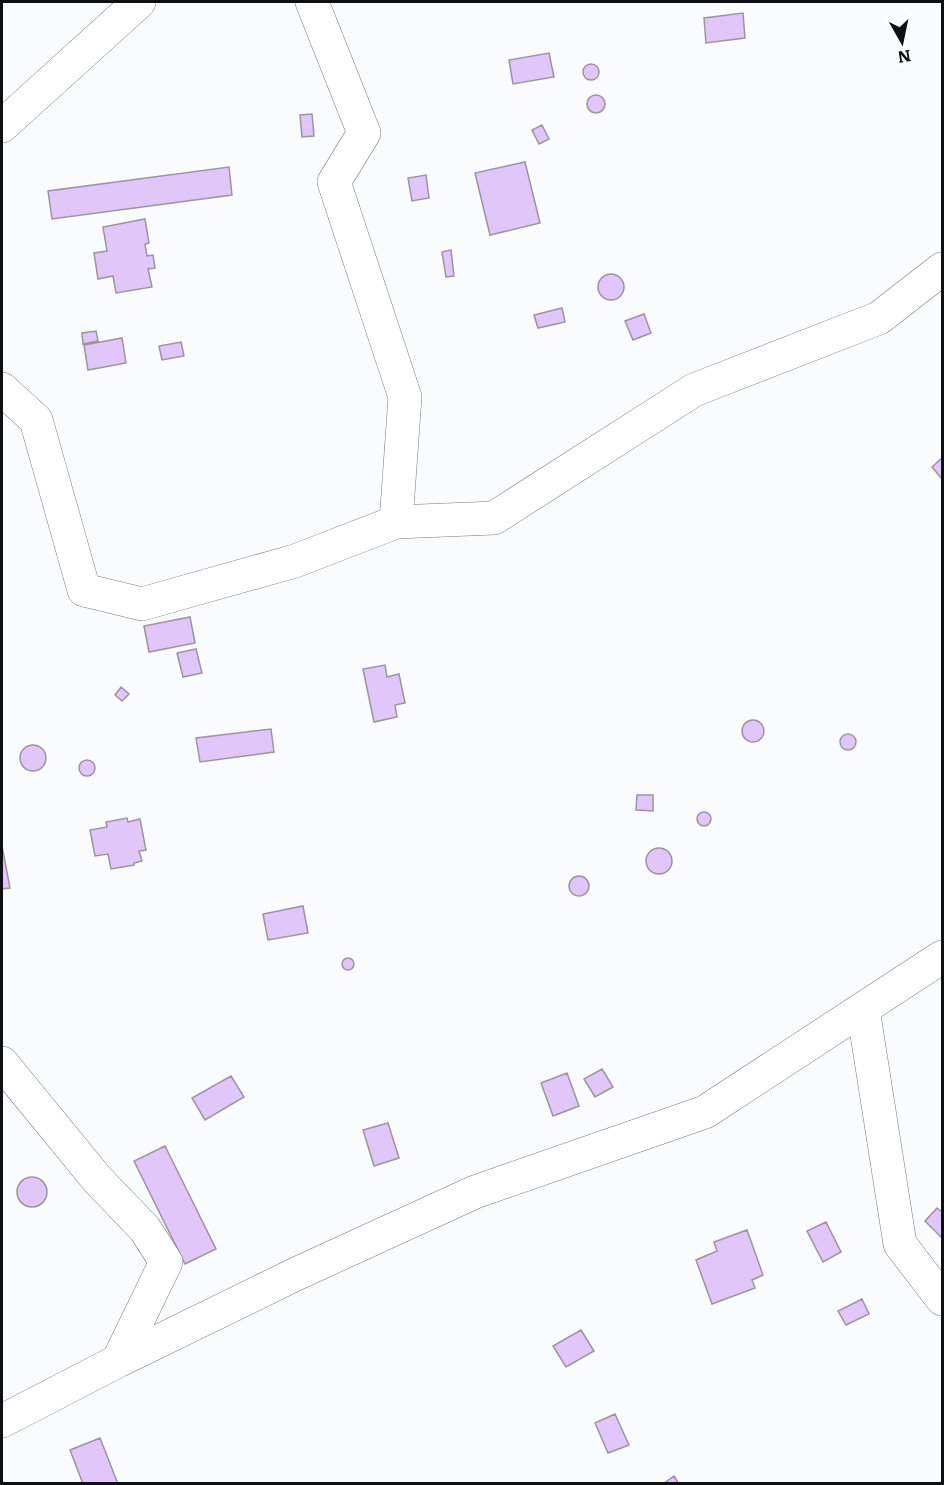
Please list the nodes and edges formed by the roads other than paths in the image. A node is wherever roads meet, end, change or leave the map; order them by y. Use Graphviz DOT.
graph roads {
  1 [pos="139,2"];
  2 [pos="312,2"];
  3 [pos="2,126"];
  4 [pos="942,269"];
  5 [pos="2,388"];
  6 [pos="396,522"];
  7 [pos="942,957"];
  8 [pos="863,1009"];
  9 [pos="2,1063"];
  10 [pos="942,1299"];
  11 [pos="118,1361"];
  12 [pos="2,1421"];
  1 -- 3 [label="street"];
  2 -- 6 [label="street"];
  4 -- 6 [label="street"];
  5 -- 6 [label="street"];
  7 -- 8 [label="street"];
  8 -- 10 [label="street"];
  8 -- 11 [label="street"];
  9 -- 11 [label="street"];
  11 -- 12 [label="street"];
}
